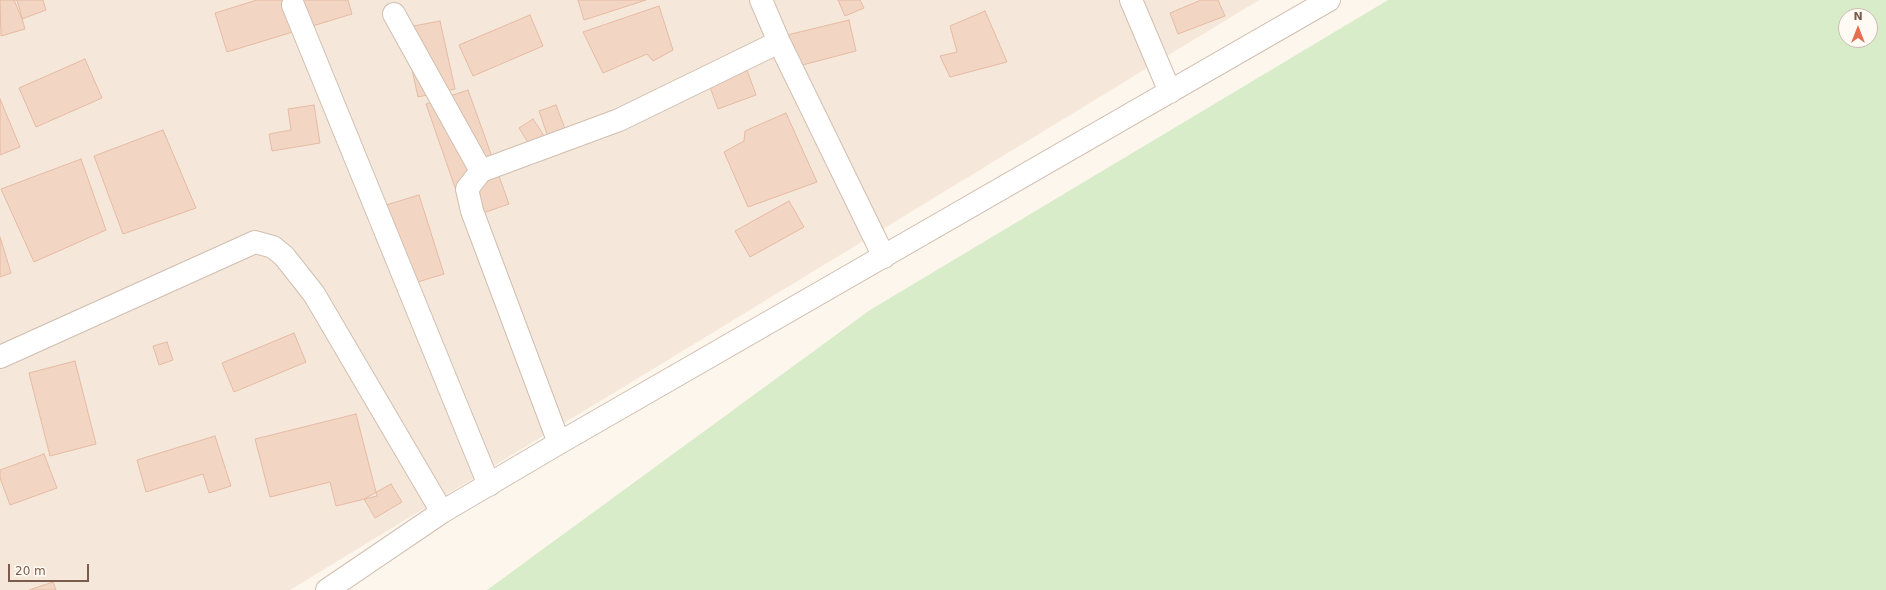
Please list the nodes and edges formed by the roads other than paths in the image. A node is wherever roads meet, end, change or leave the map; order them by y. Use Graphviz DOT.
graph roads {
  1 [pos="761,0"];
  2 [pos="1131,0"];
  3 [pos="1330,0"];
  4 [pos="293,5"];
  5 [pos="394,14"];
  6 [pos="779,42"];
  7 [pos="1170,92"];
  8 [pos="481,171"];
  9 [pos="884,257"];
  10 [pos="0,357"];
  11 [pos="559,443"];
  12 [pos="489,485"];
  13 [pos="442,512"];
  14 [pos="327,590"];
  1 -- 6 [label="street"];
  2 -- 7 [label="street"];
  3 -- 7 [label="street"];
  4 -- 12 [label="street"];
  5 -- 8 [label="street"];
  6 -- 8 [label="street"];
  6 -- 9 [label="street"];
  7 -- 9 [label="street"];
  8 -- 11 [label="street"];
  9 -- 11 [label="street"];
  10 -- 13 [label="street"];
  11 -- 12 [label="street"];
  12 -- 13 [label="street"];
  13 -- 14 [label="street"];
}
